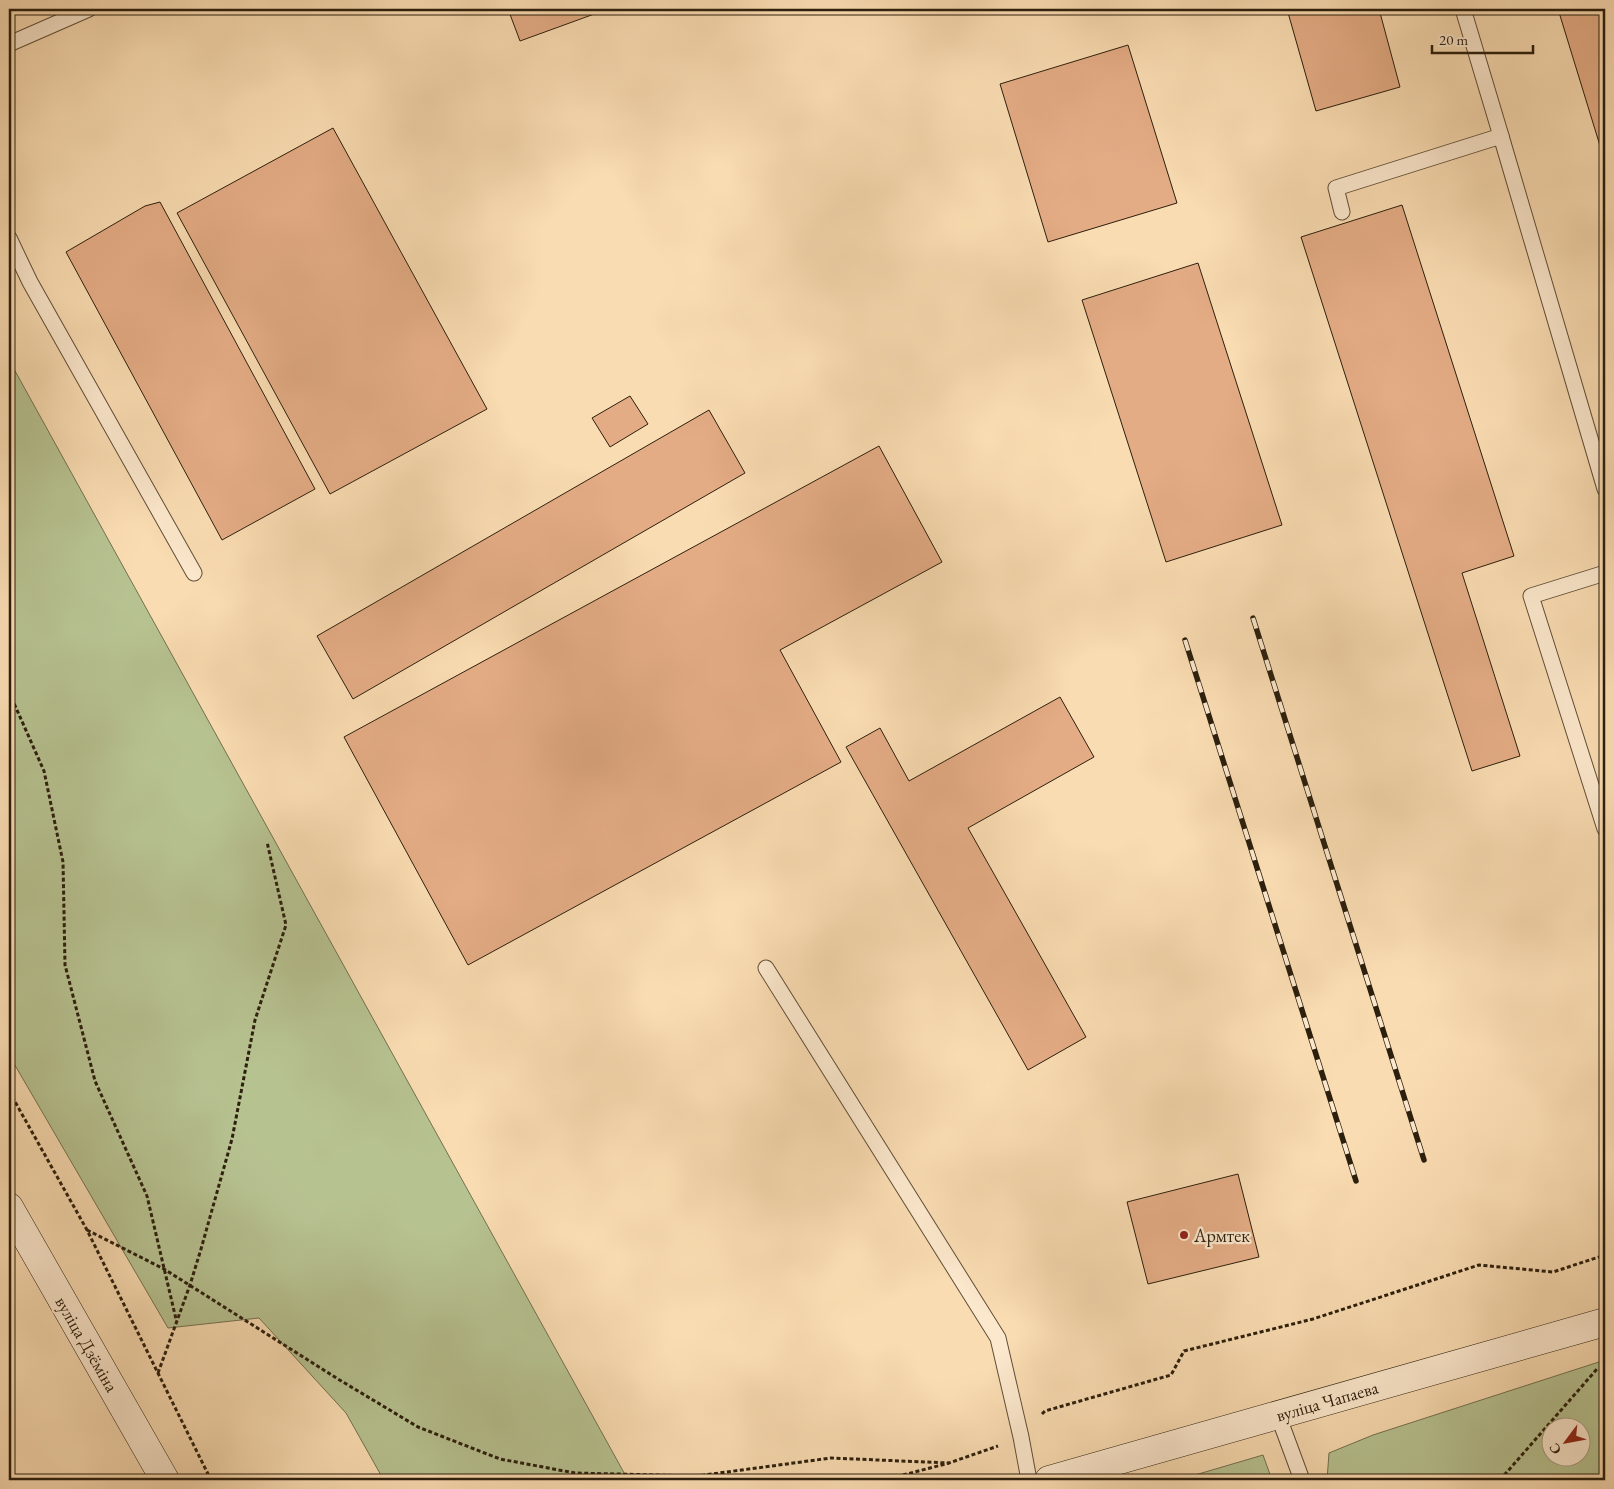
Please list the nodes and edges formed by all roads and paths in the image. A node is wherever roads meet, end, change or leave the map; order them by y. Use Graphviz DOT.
graph roads {
  1 [pos="89,9"];
  2 [pos="1464,9"];
  3 [pos="9,44"];
  4 [pos="1502,136"];
  5 [pos="1342,212"];
  6 [pos="9,238"];
  7 [pos="1605,489"];
  8 [pos="194,573"];
  9 [pos="1605,574"];
  10 [pos="9,692"];
  11 [pos="1605,829"];
  12 [pos="267,842"];
  13 [pos="766,968"];
  14 [pos="9,1091"];
  15 [pos="9,1207"];
  16 [pos="87,1230"];
  17 [pos="1605,1255"];
  18 [pos="164,1269"];
  19 [pos="190,1285"];
  20 [pos="176,1319"];
  21 [pos="1605,1322"];
  22 [pos="1597,1369"];
  23 [pos="158,1373"];
  24 [pos="1278,1415"];
  25 [pos="1021,1437"];
  26 [pos="949,1463"];
  27 [pos="165,1480"];
  28 [pos="211,1480"];
  29 [pos="884,1480"];
  30 [pos="1029,1480"];
  31 [pos="1049,1480"];
  32 [pos="1302,1480"];
  33 [pos="1500,1480"];
  1 -- 3 [label="lane"];
  2 -- 4 [label="lane"];
  4 -- 5 [label="lane"];
  4 -- 7 [label="lane"];
  6 -- 8 [label="lane"];
  9 -- 11 [label="lane"];
  10 -- 18 [label="path"];
  12 -- 19 [label="path"];
  13 -- 25 [label="lane"];
  14 -- 16 [label="path"];
  15 -- 27 [label="street, вуліца Дзёміна"];
  16 -- 18 [label="path"];
  16 -- 23 [label="path"];
  17 -- 25 [label="path"];
  18 -- 19 [label="path"];
  18 -- 20 [label="path"];
  19 -- 20 [label="path"];
  19 -- 26 [label="path"];
  20 -- 23 [label="path"];
  21 -- 24 [label="street, вуліца Чапаева"];
  22 -- 33 [label="path"];
  23 -- 28 [label="path"];
  24 -- 31 [label="street, вуліца Чапаева"];
  24 -- 32 [label="lane"];
  25 -- 26 [label="path"];
  25 -- 30 [label="lane"];
  26 -- 29 [label="path"];
}
